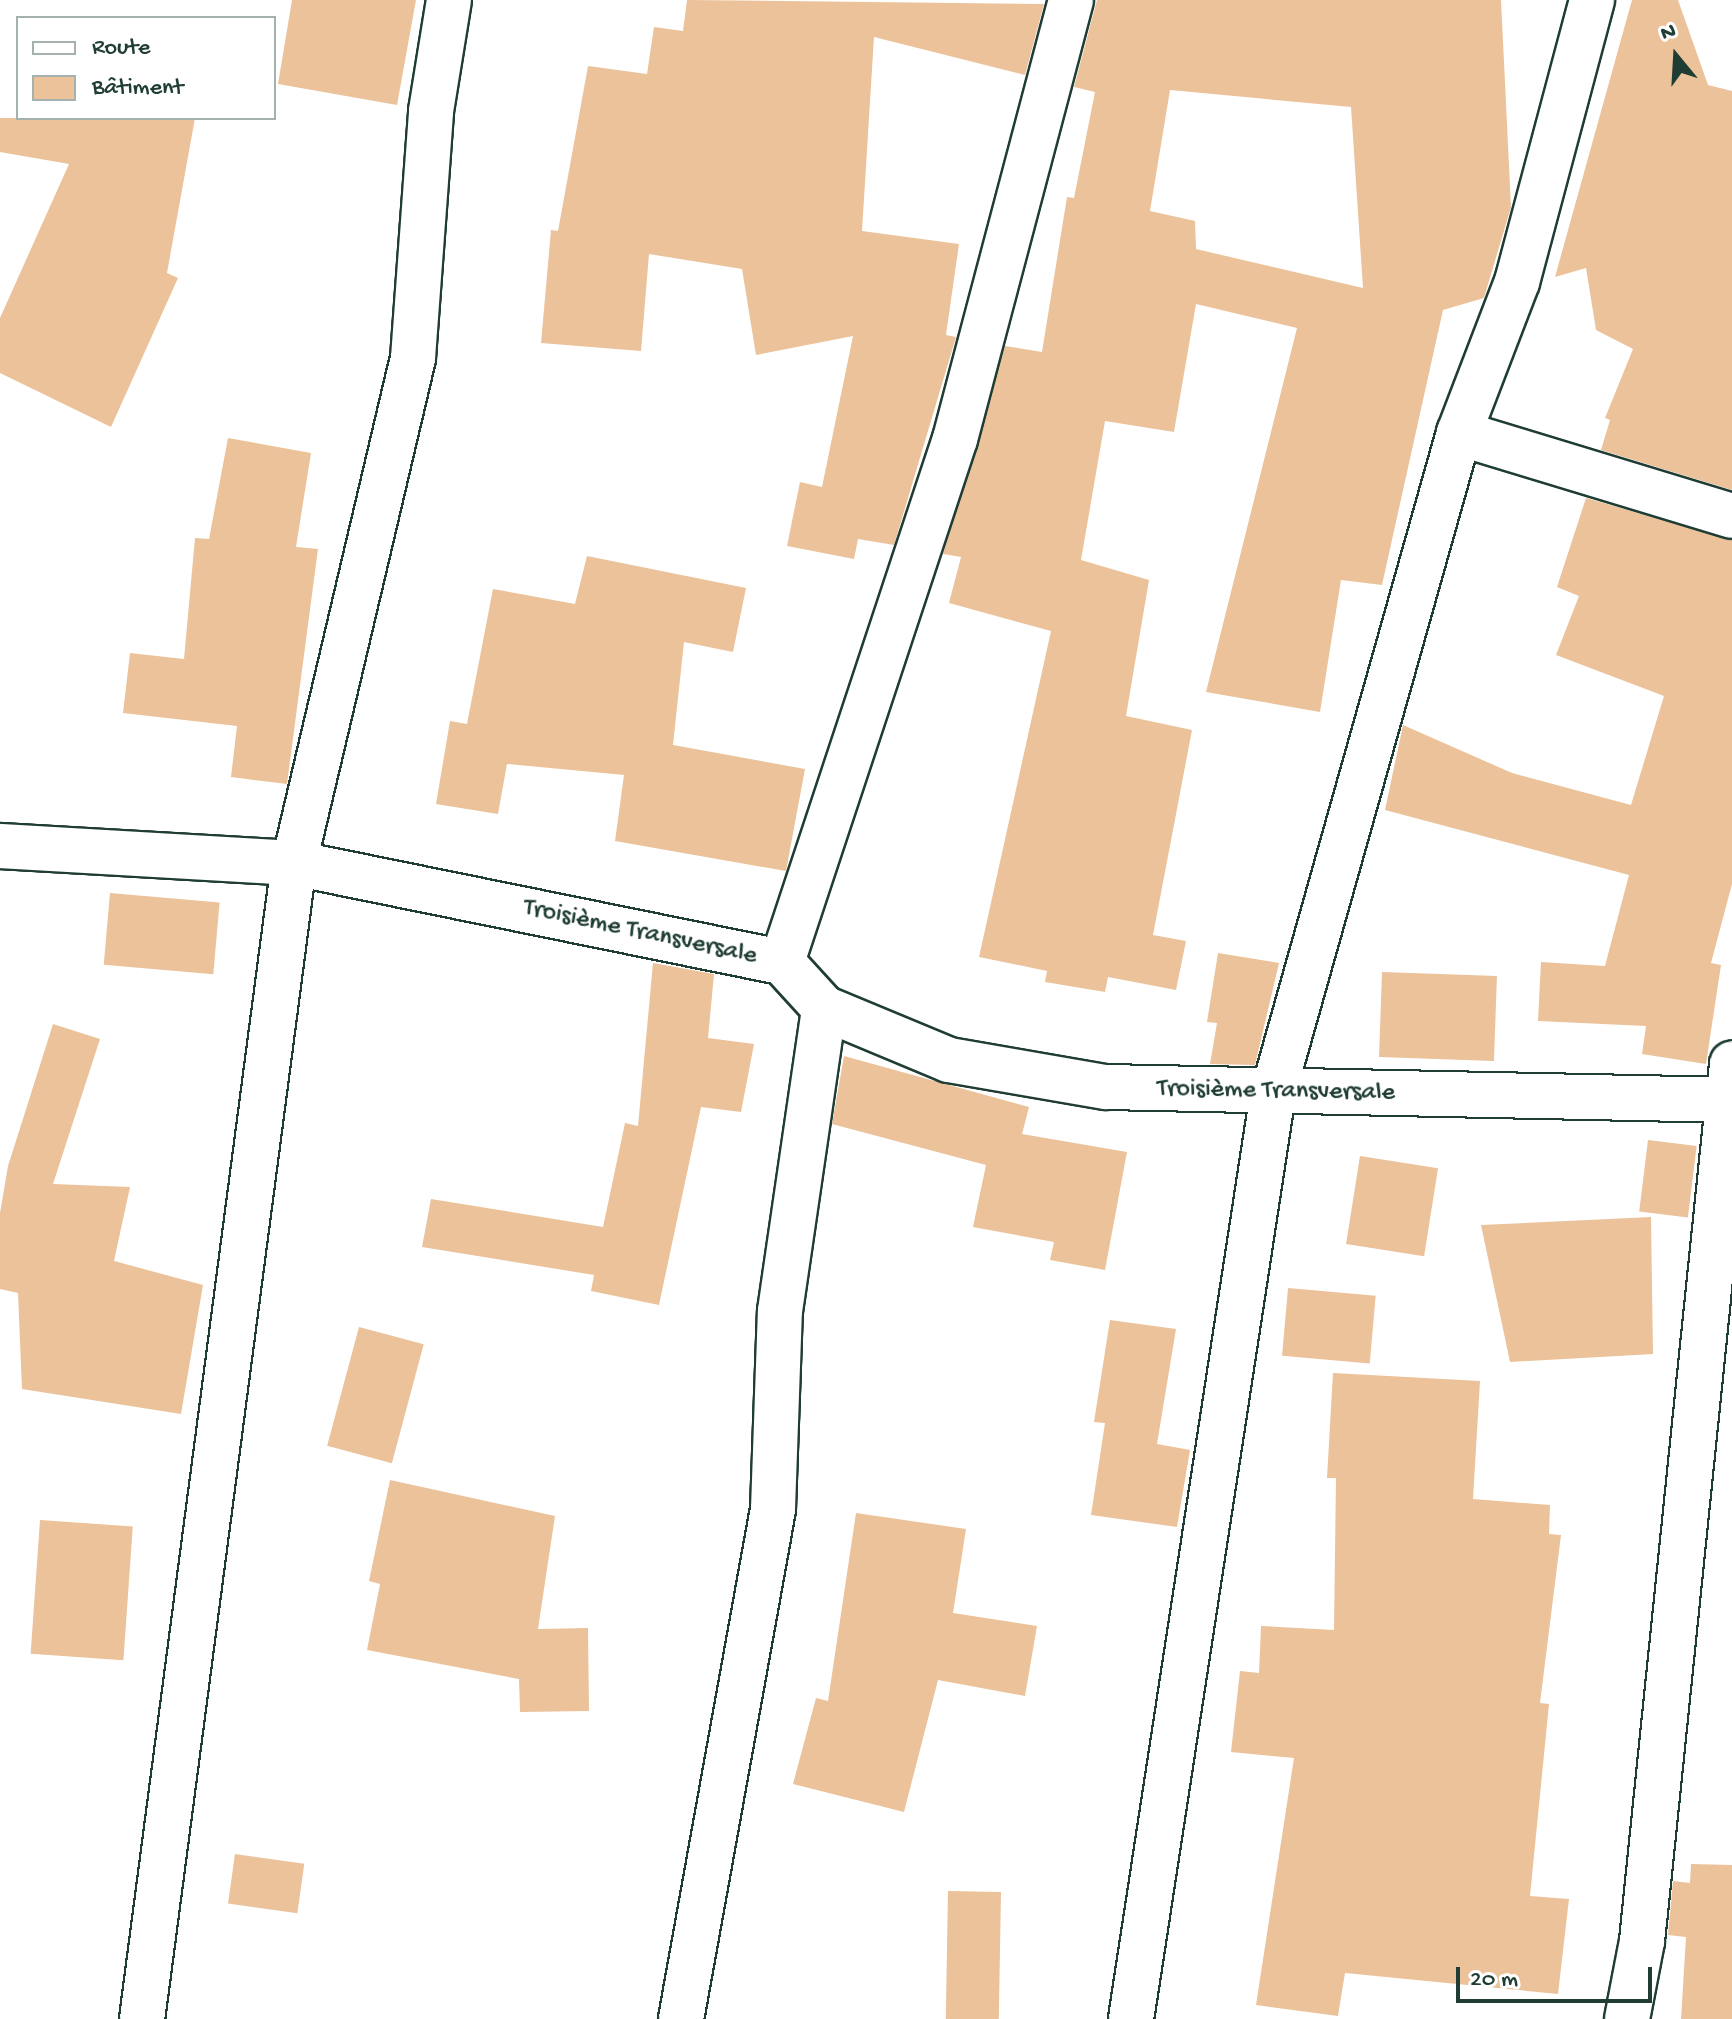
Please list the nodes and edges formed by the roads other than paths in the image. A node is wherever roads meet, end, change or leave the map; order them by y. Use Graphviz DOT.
graph roads {
  1 [pos="449,0"];
  2 [pos="1071,0"];
  3 [pos="1592,0"];
  4 [pos="1459,433"];
  5 [pos="1732,516"];
  6 [pos="0,846"];
  7 [pos="294,863"];
  8 [pos="782,962"];
  9 [pos="824,1008"];
  10 [pos="1730,1088"];
  11 [pos="1273,1093"];
  12 [pos="142,2019"];
  13 [pos="681,2019"];
  14 [pos="1131,2019"];
  15 [pos="1627,2019"];
  1 -- 7 [label="street"];
  2 -- 8 [label="street"];
  3 -- 4 [label="street"];
  4 -- 5 [label="street"];
  4 -- 11 [label="street"];
  6 -- 7 [label="street, Troisième Transversale"];
  7 -- 8 [label="street, Troisième Transversale"];
  7 -- 12 [label="street"];
  8 -- 9 [label="street, Troisième Transversale"];
  9 -- 11 [label="street, Troisième Transversale"];
  9 -- 13 [label="street"];
  10 -- 11 [label="street, Troisième Transversale"];
  10 -- 15 [label="street"];
  11 -- 14 [label="street"];
}
